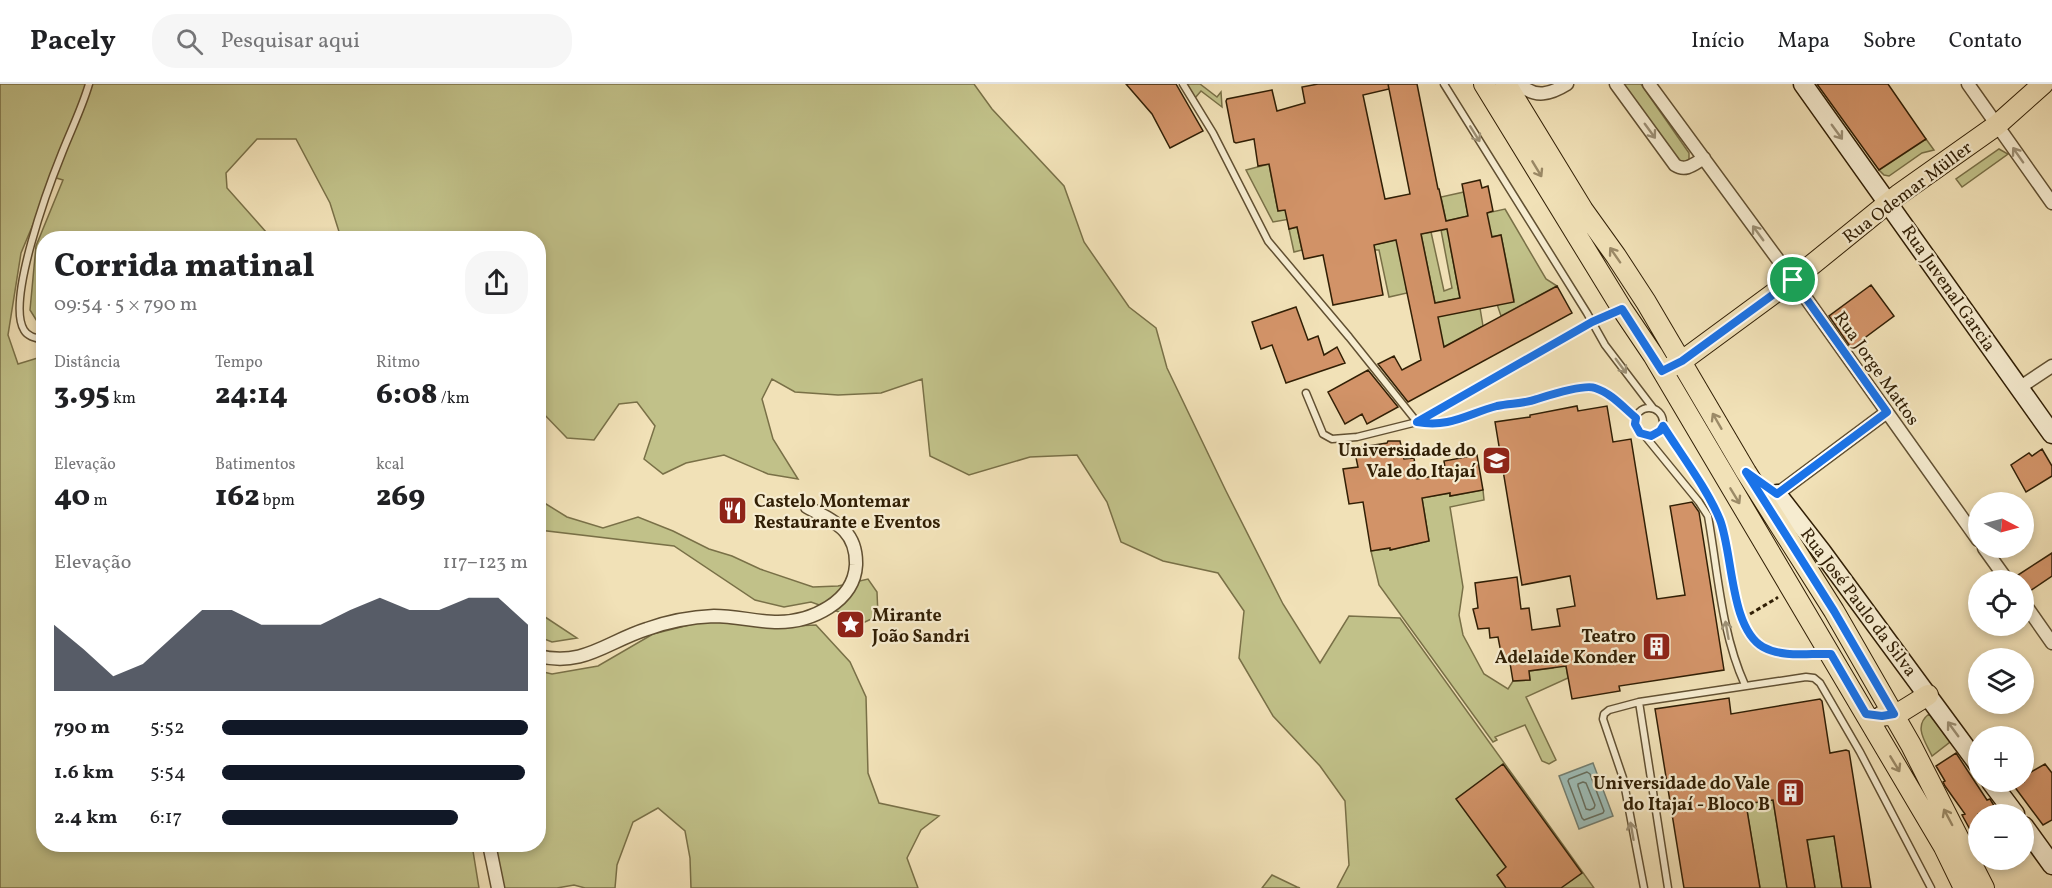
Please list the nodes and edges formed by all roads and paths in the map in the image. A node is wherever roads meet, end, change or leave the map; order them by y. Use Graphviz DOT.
graph roads {
  1 [pos="89,84"];
  2 [pos="1183,84"];
  3 [pos="1444,84"];
  4 [pos="1484,84"];
  5 [pos="1506,84"];
  6 [pos="1520,84"];
  7 [pos="1567,84"];
  8 [pos="1616,84"];
  9 [pos="1649,84"];
  10 [pos="1803,84"];
  11 [pos="1968,84"];
  12 [pos="2043,84"];
  13 [pos="1997,125"];
  14 [pos="1704,158"];
  15 [pos="2052,202"];
  16 [pos="1888,203"];
  17 [pos="1793,280"];
  18 [pos="1622,309"];
  19 [pos="1592,322"];
  20 [pos="36,338"];
  21 [pos="1682,361"];
  22 [pos="1657,363"];
  23 [pos="2052,366"];
  24 [pos="2019,388"];
  25 [pos="1306,393"];
  26 [pos="1653,408"];
  27 [pos="1887,412"];
  28 [pos="1636,418"];
  29 [pos="1417,422"];
  30 [pos="1663,426"];
  31 [pos="2052,434"];
  32 [pos="1645,436"];
  33 [pos="1746,472"];
  34 [pos="1777,494"];
  35 [pos="807,507"];
  36 [pos="1968,526"];
  37 [pos="1773,592"];
  38 [pos="2034,617"];
  39 [pos="1740,618"];
  40 [pos="2052,643"];
  41 [pos="1831,654"];
  42 [pos="546,657"];
  43 [pos="1745,685"];
  44 [pos="1928,695"];
  45 [pos="1639,702"];
  46 [pos="1866,714"];
  47 [pos="1894,714"];
  48 [pos="1968,750"];
  49 [pos="2034,840"];
  50 [pos="491,852"];
  51 [pos="2052,865"];
  52 [pos="498,888"];
  53 [pos="1644,888"];
  54 [pos="1668,888"];
  55 [pos="1931,888"];
  56 [pos="1964,888"];
  57 [pos="1984,888"];
  1 -- 20 [label="lane"];
  2 -- 29 [label="lane"];
  3 -- 19 [label="lane, one-way"];
  4 -- 18 [label="main road, one-way"];
  21 -- 5 [label="main road, one-way"];
  6 -- 7 [label="street"];
  8 -- 14 [label="street, one-way"];
  9 -- 14 [label="street, Rua Jorge Mattos"];
  10 -- 16 [label="main road, Rua Juvenal Garcia, one-way"];
  11 -- 13 [label="street"];
  12 -- 13 [label="main road, Rua Odemar Müller"];
  15 -- 13 [label="street, one-way"];
  13 -- 16 [label="main road, Rua Odemar Müller"];
  17 -- 14 [label="street, Rua Jorge Mattos, one-way"];
  16 -- 17 [label="main road, Rua Odemar Müller"];
  16 -- 24 [label="main road, Rua Juvenal Garcia"];
  17 -- 21 [label="main road, Rua Odemar Müller"];
  17 -- 27 [label="street, Rua Jorge Mattos"];
  18 -- 19 [label="lane"];
  18 -- 22 [label="main road"];
  19 -- 26 [label="lane, one-way"];
  19 -- 29 [label="lane"];
  21 -- 22 [label="main road, Rua Odemar Müller"];
  33 -- 21 [label="main road, one-way"];
  22 -- 41 [label="main road, one-way"];
  23 -- 24 [label="street"];
  24 -- 31 [label="main road, Rua Juvenal Garcia"];
  25 -- 29 [label="lane"];
  26 -- 28 [label="lane"];
  26 -- 30 [label="lane"];
  27 -- 34 [label="street"];
  27 -- 36 [label="street, Rua Jorge Mattos"];
  28 -- 29 [label="lane"];
  28 -- 32 [label="lane"];
  30 -- 32 [label="lane"];
  30 -- 39 [label="lane"];
  43 -- 32 [label="lane, one-way"];
  33 -- 34 [label="main road"];
  33 -- 47 [label="main road"];
  34 -- 44 [label="main road, Rua José Paulo da Silva"];
  35 -- 42 [label="street"];
  37 -- 39 [label="path"];
  38 -- 40 [label="street"];
  39 -- 41 [label="lane"];
  41 -- 46 [label="main road"];
  43 -- 45 [label="lane"];
  43 -- 55 [label="lane"];
  44 -- 47 [label="main road"];
  48 -- 44 [label="main road, Rua José Paulo da Silva, one-way"];
  53 -- 45 [label="lane, one-way"];
  45 -- 54 [label="lane"];
  46 -- 47 [label="main road"];
  46 -- 56 [label="main road, one-way"];
  57 -- 47 [label="main road, one-way"];
  49 -- 51 [label="main road"];
  50 -- 52 [label="street"];
}
